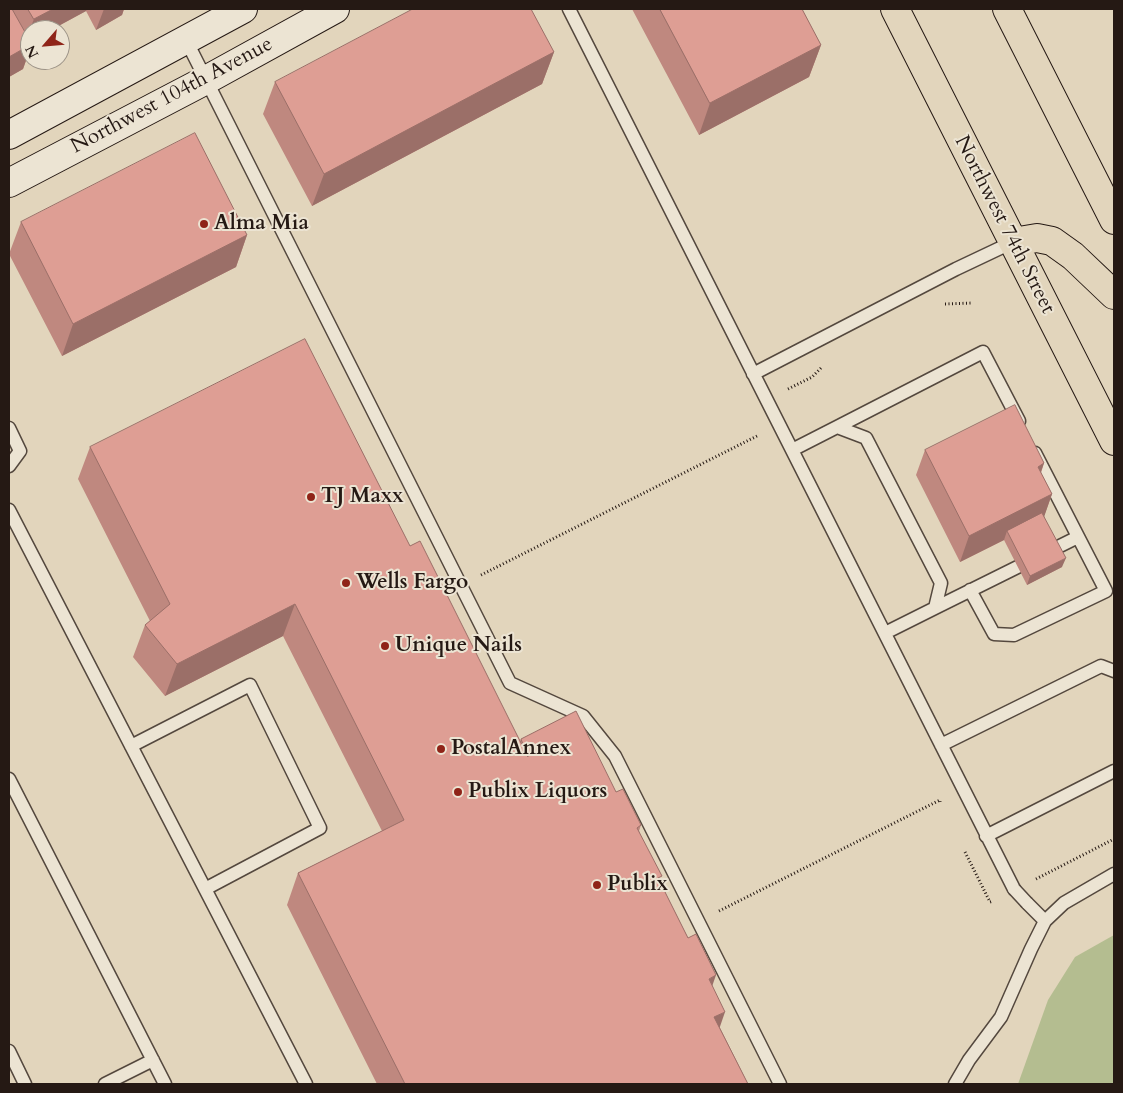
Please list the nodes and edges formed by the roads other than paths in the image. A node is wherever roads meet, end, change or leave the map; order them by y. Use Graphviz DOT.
graph roads {
  1 [pos="243,9"];
  2 [pos="335,9"];
  3 [pos="569,9"];
  4 [pos="895,9"];
  5 [pos="1007,9"];
  6 [pos="186,40"];
  7 [pos="206,80"];
  8 [pos="9,135"];
  9 [pos="9,183"];
  10 [pos="1114,220"];
  11 [pos="1013,242"];
  12 [pos="1114,295"];
  13 [pos="753,374"];
  14 [pos="837,427"];
  15 [pos="9,428"];
  16 [pos="1114,441"];
  17 [pos="792,450"];
  18 [pos="9,466"];
  19 [pos="9,510"];
  20 [pos="1078,537"];
  21 [pos="970,590"];
  22 [pos="935,608"];
  23 [pos="884,633"];
  24 [pos="1114,671"];
  25 [pos="941,745"];
  26 [pos="131,746"];
  27 [pos="1114,771"];
  28 [pos="9,779"];
  29 [pos="986,836"];
  30 [pos="1114,874"];
  31 [pos="205,888"];
  32 [pos="1045,921"];
  33 [pos="9,1051"];
  34 [pos="153,1060"];
  35 [pos="26,1084"];
  36 [pos="105,1084"];
  37 [pos="165,1084"];
  38 [pos="306,1084"];
  39 [pos="780,1084"];
  40 [pos="955,1084"];
  1 -- 6 [label="street, Northwest 104th Avenue"];
  2 -- 7 [label="street, Northwest 104th Avenue"];
  3 -- 13 [label="lane"];
  4 -- 11 [label="main road, Northwest 74th Street"];
  5 -- 10 [label="main road"];
  6 -- 7 [label="lane"];
  6 -- 8 [label="street, Northwest 104th Avenue"];
  7 -- 9 [label="street, Northwest 104th Avenue"];
  7 -- 39 [label="lane"];
  11 -- 12 [label="main road"];
  11 -- 13 [label="lane"];
  11 -- 16 [label="main road, Northwest 74th Street"];
  13 -- 17 [label="lane"];
  14 -- 17 [label="lane"];
  14 -- 20 [label="lane"];
  14 -- 22 [label="lane"];
  15 -- 18 [label="lane"];
  17 -- 23 [label="lane"];
  19 -- 26 [label="lane"];
  20 -- 21 [label="lane"];
  20 -- 21 [label="lane"];
  21 -- 22 [label="lane"];
  22 -- 23 [label="lane"];
  23 -- 25 [label="lane"];
  24 -- 25 [label="lane"];
  25 -- 29 [label="lane"];
  26 -- 31 [label="lane"];
  26 -- 31 [label="lane"];
  27 -- 29 [label="lane"];
  28 -- 34 [label="lane"];
  29 -- 32 [label="lane, bridge"];
  30 -- 32 [label="lane"];
  31 -- 38 [label="lane"];
  32 -- 40 [label="lane"];
  33 -- 35 [label="lane"];
  34 -- 36 [label="lane"];
  34 -- 37 [label="lane"];
}
